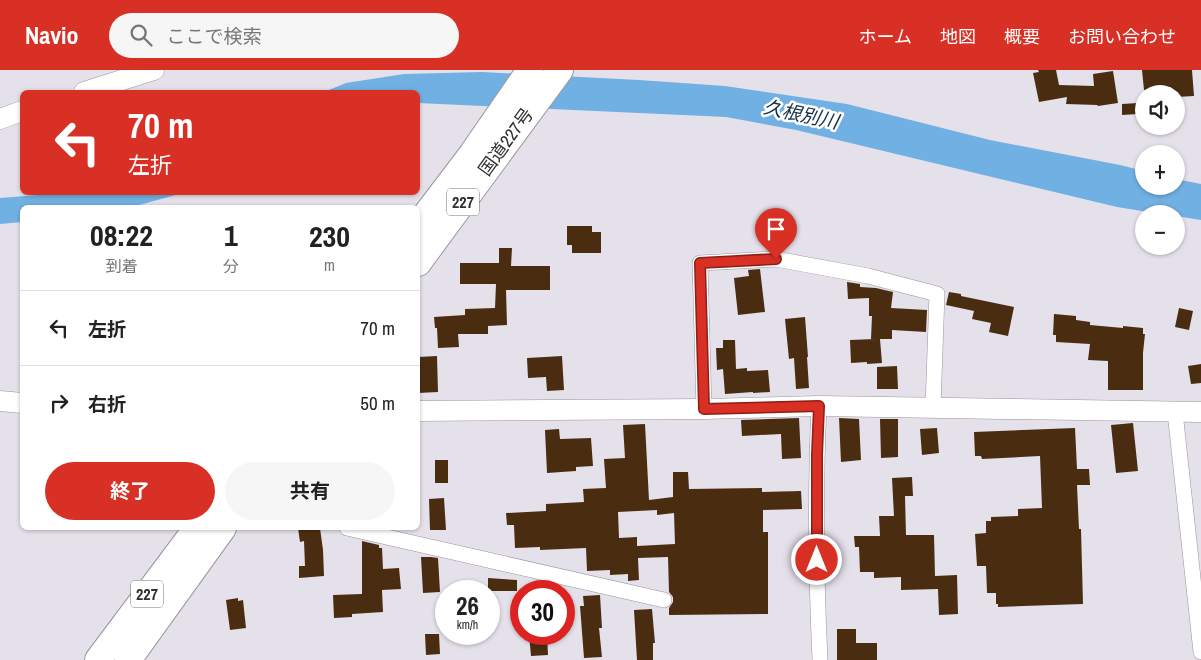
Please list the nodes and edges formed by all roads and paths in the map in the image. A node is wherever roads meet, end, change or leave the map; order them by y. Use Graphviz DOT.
graph roads {
  1 [pos="154,70"];
  2 [pos="530,70"];
  3 [pos="560,70"];
  4 [pos="90,90"];
  5 [pos="20,112"];
  6 [pos="0,118"];
  7 [pos="495,138"];
  8 [pos="420,222"];
  9 [pos="420,260"];
  10 [pos="0,401"];
  11 [pos="20,403"];
  12 [pos="819,406"];
  13 [pos="933,408"];
  14 [pos="704,409"];
  15 [pos="420,411"];
  16 [pos="1175,412"];
  17 [pos="1201,412"];
  18 [pos="196,530"];
  19 [pos="222,530"];
  20 [pos="356,530"];
  21 [pos="664,600"];
  22 [pos="1201,652"];
  23 [pos="98,660"];
  24 [pos="128,660"];
  25 [pos="820,660"];
  1 -- 4 [label="street"];
  2 -- 7 [label="highway, 国道227号 / 227"];
  3 -- 7 [label="highway, 国道227号 / 227"];
  5 -- 6 [label="street"];
  7 -- 8 [label="highway, 国道227号 / 227"];
  7 -- 9 [label="highway, 国道227号 / 227"];
  10 -- 11 [label="street"];
  12 -- 13 [label="street"];
  12 -- 14 [label="street"];
  12 -- 25 [label="street"];
  13 -- 14 [label="street"];
  13 -- 16 [label="street"];
  14 -- 15 [label="street"];
  16 -- 17 [label="street"];
  16 -- 22 [label="street"];
  18 -- 23 [label="highway, 227"];
  19 -- 24 [label="highway, 227"];
  20 -- 21 [label="street"];
}
